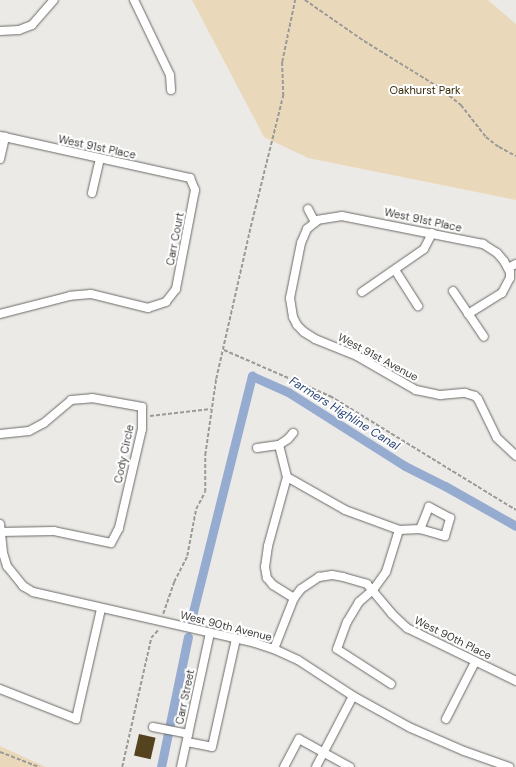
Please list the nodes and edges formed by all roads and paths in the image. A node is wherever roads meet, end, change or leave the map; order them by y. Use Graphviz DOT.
graph roads {
  1 [pos="54,0"];
  2 [pos="134,0"];
  3 [pos="295,0"];
  4 [pos="305,0"];
  5 [pos="0,30"];
  6 [pos="171,90"];
  7 [pos="3,137"];
  8 [pos="516,156"];
  9 [pos="0,159"];
  10 [pos="100,159"];
  11 [pos="190,178"];
  12 [pos="92,193"];
  13 [pos="308,209"];
  14 [pos="315,222"];
  15 [pos="432,233"];
  16 [pos="516,264"];
  17 [pos="508,268"];
  18 [pos="395,270"];
  19 [pos="453,291"];
  20 [pos="362,292"];
  21 [pos="418,306"];
  22 [pos="0,314"];
  23 [pos="468,314"];
  24 [pos="484,338"];
  25 [pos="224,350"];
  26 [pos="211,409"];
  27 [pos="142,418"];
  28 [pos="293,433"];
  29 [pos="0,434"];
  30 [pos="279,445"];
  31 [pos="257,448"];
  32 [pos="516,456"];
  33 [pos="287,477"];
  34 [pos="516,510"];
  35 [pos="0,524"];
  36 [pos="420,529"];
  37 [pos="399,530"];
  38 [pos="0,532"];
  39 [pos="373,590"];
  40 [pos="294,598"];
  41 [pos="101,609"];
  42 [pos="162,615"];
  43 [pos="159,629"];
  44 [pos="210,633"];
  45 [pos="236,638"];
  46 [pos="274,649"];
  47 [pos="475,662"];
  48 [pos="516,681"];
  49 [pos="391,684"];
  50 [pos="0,688"];
  51 [pos="353,696"];
  52 [pos="446,719"];
  53 [pos="153,727"];
  54 [pos="187,738"];
  55 [pos="0,752"];
  56 [pos="324,752"];
  57 [pos="490,764"];
  58 [pos="39,767"];
  59 [pos="122,767"];
  60 [pos="181,767"];
  61 [pos="284,767"];
  62 [pos="316,767"];
  63 [pos="350,767"];
  64 [pos="509,767"];
  1 -- 5 [label="street"];
  2 -- 6 [label="street"];
  3 -- 25 [label="path"];
  4 -- 8 [label="path"];
  7 -- 9 [label="street"];
  7 -- 10 [label="street, West 91st Place"];
  10 -- 11 [label="street, West 91st Place"];
  10 -- 12 [label="street"];
  11 -- 22 [label="street, Carr Court"];
  13 -- 14 [label="street"];
  14 -- 15 [label="street, West 91st Place"];
  14 -- 32 [label="street, West 91st Avenue"];
  15 -- 17 [label="street, West 91st Place"];
  15 -- 18 [label="street"];
  16 -- 17 [label="street"];
  17 -- 23 [label="street"];
  18 -- 20 [label="street"];
  18 -- 21 [label="street"];
  19 -- 23 [label="street"];
  23 -- 24 [label="street"];
  25 -- 26 [label="path"];
  25 -- 34 [label="path"];
  26 -- 27 [label="path"];
  26 -- 42 [label="path"];
  27 -- 29 [label="street, Cody Circle"];
  27 -- 38 [label="street, Cody Circle"];
  28 -- 30 [label="street"];
  30 -- 31 [label="street"];
  30 -- 33 [label="street"];
  33 -- 37 [label="street"];
  33 -- 40 [label="street"];
  35 -- 38 [label="street, West 90th Avenue"];
  36 -- 37 [label="street"];
  37 -- 39 [label="street"];
  38 -- 41 [label="street, West 90th Avenue"];
  39 -- 40 [label="street, West 90th Place"];
  39 -- 47 [label="street, West 90th Place"];
  39 -- 49 [label="street"];
  40 -- 46 [label="street, West 90th Place"];
  41 -- 44 [label="street, West 90th Avenue"];
  41 -- 50 [label="street"];
  43 -- 59 [label="path"];
  44 -- 45 [label="street, West 90th Avenue"];
  44 -- 54 [label="street, Carr Street"];
  45 -- 46 [label="street, West 90th Avenue"];
  45 -- 54 [label="street"];
  46 -- 51 [label="street, West 90th Avenue"];
  47 -- 48 [label="street, West 90th Place"];
  47 -- 52 [label="street"];
  51 -- 56 [label="street"];
  51 -- 57 [label="street, West 90th Avenue"];
  53 -- 54 [label="street"];
  54 -- 60 [label="street, Carr Street"];
  55 -- 58 [label="path"];
  56 -- 61 [label="street"];
  56 -- 62 [label="street"];
  56 -- 63 [label="street"];
  57 -- 64 [label="street, West 90th Avenue"];
}
